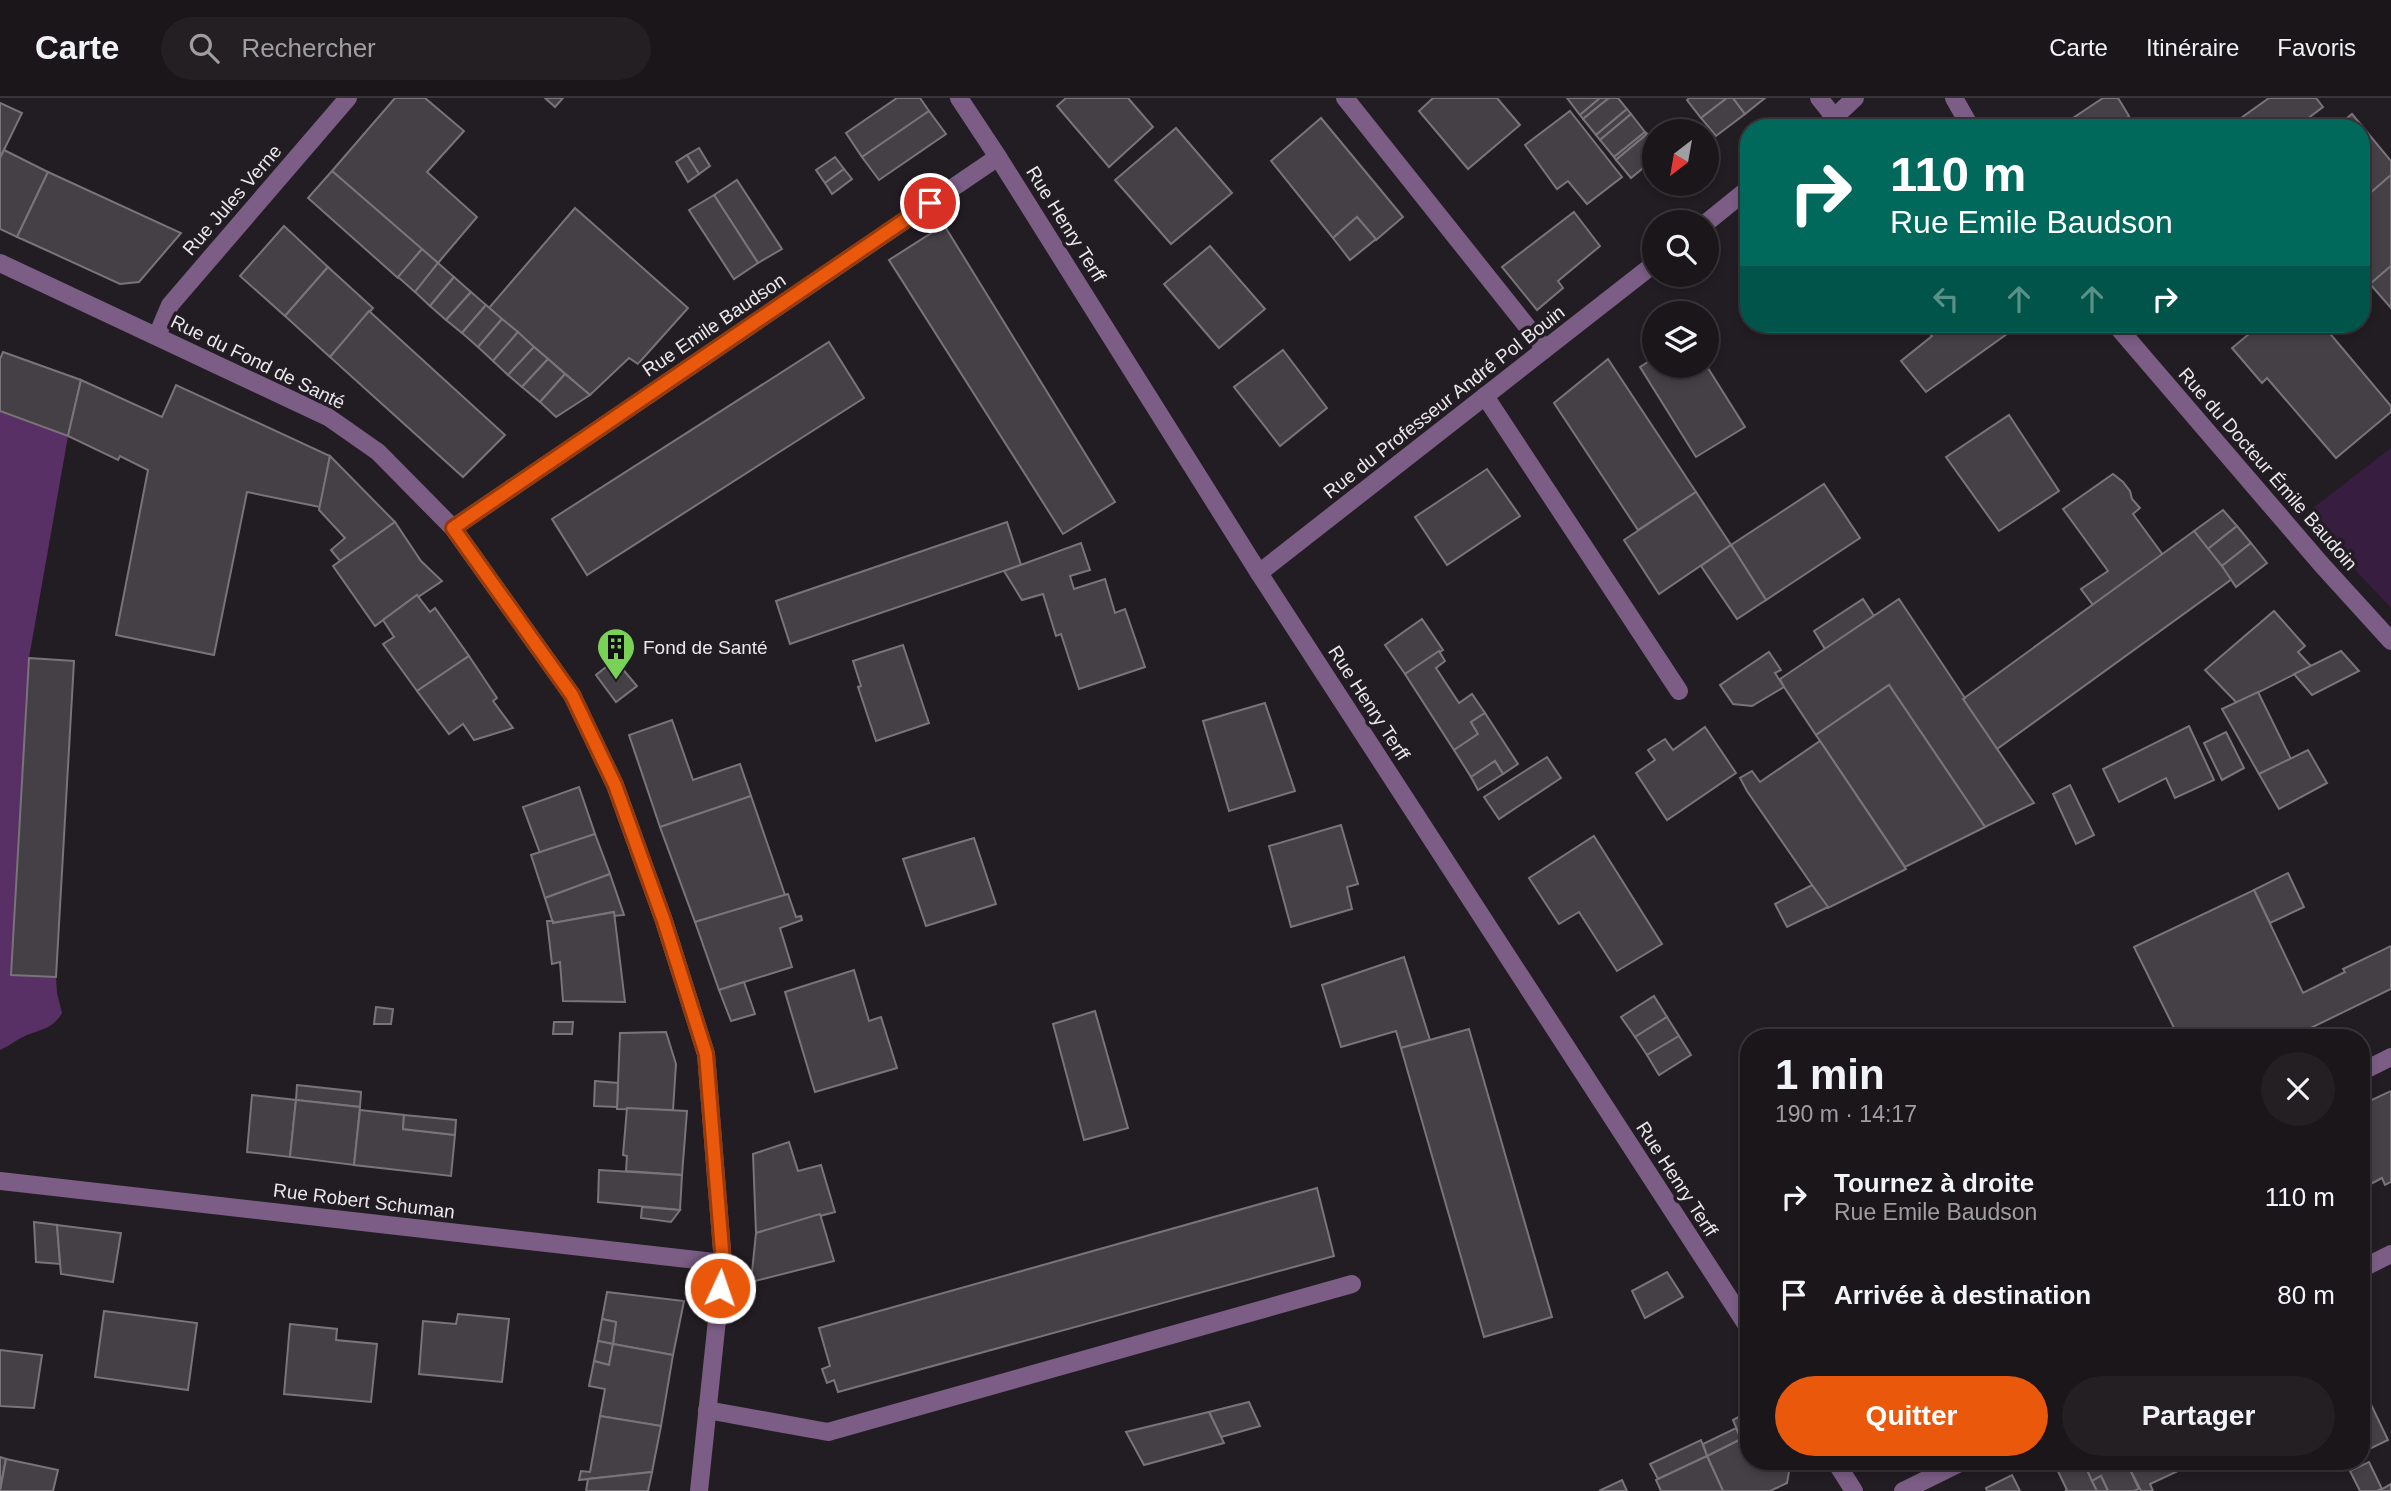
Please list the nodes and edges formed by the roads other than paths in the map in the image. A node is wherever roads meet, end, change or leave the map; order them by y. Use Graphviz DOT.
graph roads {
  1 [pos="348,98"];
  2 [pos="959,98"];
  3 [pos="1345,98"];
  4 [pos="1819,98"];
  5 [pos="1855,98"];
  6 [pos="1954,98"];
  7 [pos="1827,119"];
  8 [pos="1833,119"];
  9 [pos="1966,119"];
  10 [pos="998,157"];
  11 [pos="1740,195"];
  12 [pos="1719,212"];
  13 [pos="0,263"];
  14 [pos="1642,273"];
  15 [pos="2123,333"];
  16 [pos="157,336"];
  17 [pos="1545,349"];
  18 [pos="1485,396"];
  19 [pos="453,528"];
  20 [pos="1259,573"];
  21 [pos="2391,641"];
  22 [pos="1679,691"];
  23 [pos="2391,1057"];
  24 [pos="2370,1068"];
  25 [pos="0,1181"];
  26 [pos="2391,1254"];
  27 [pos="723,1263"];
  28 [pos="2370,1264"];
  29 [pos="1352,1284"];
  30 [pos="1740,1315"];
  31 [pos="708,1410"];
  32 [pos="1841,1470"];
  33 [pos="1945,1470"];
  34 [pos="699,1491"];
  35 [pos="1854,1491"];
  36 [pos="1902,1491"];
  1 -- 16 [label="street, Rue Jules Verne"];
  2 -- 10 [label="street, Rue Henry Terff"];
  3 -- 17 [label="street"];
  4 -- 7 [label="street"];
  5 -- 8 [label="street"];
  6 -- 9 [label="street"];
  10 -- 19 [label="street, Rue Emile Baudson"];
  10 -- 20 [label="street, Rue Henry Terff"];
  11 -- 12 [label="street"];
  13 -- 16 [label="street, Rue du Fond de Santé"];
  14 -- 17 [label="street, Rue du Professeur André Pol Bouin"];
  15 -- 21 [label="street, Rue du Docteur Émile Baudoin"];
  16 -- 19 [label="street, Rue du Fond de Santé"];
  17 -- 18 [label="street, Rue du Professeur André Pol Bouin"];
  18 -- 20 [label="street, Rue du Professeur André Pol Bouin"];
  18 -- 22 [label="street"];
  19 -- 27 [label="street, Rue du Fond de Santé"];
  20 -- 30 [label="street, Rue Henry Terff"];
  23 -- 24 [label="street"];
  25 -- 27 [label="street, Rue Robert Schuman"];
  26 -- 28 [label="street"];
  27 -- 31 [label="street, Rue du Fond de Santé"];
  29 -- 31 [label="street"];
  31 -- 34 [label="street, Rue du Fond de Santé"];
  32 -- 35 [label="street"];
  33 -- 36 [label="street"];
}
